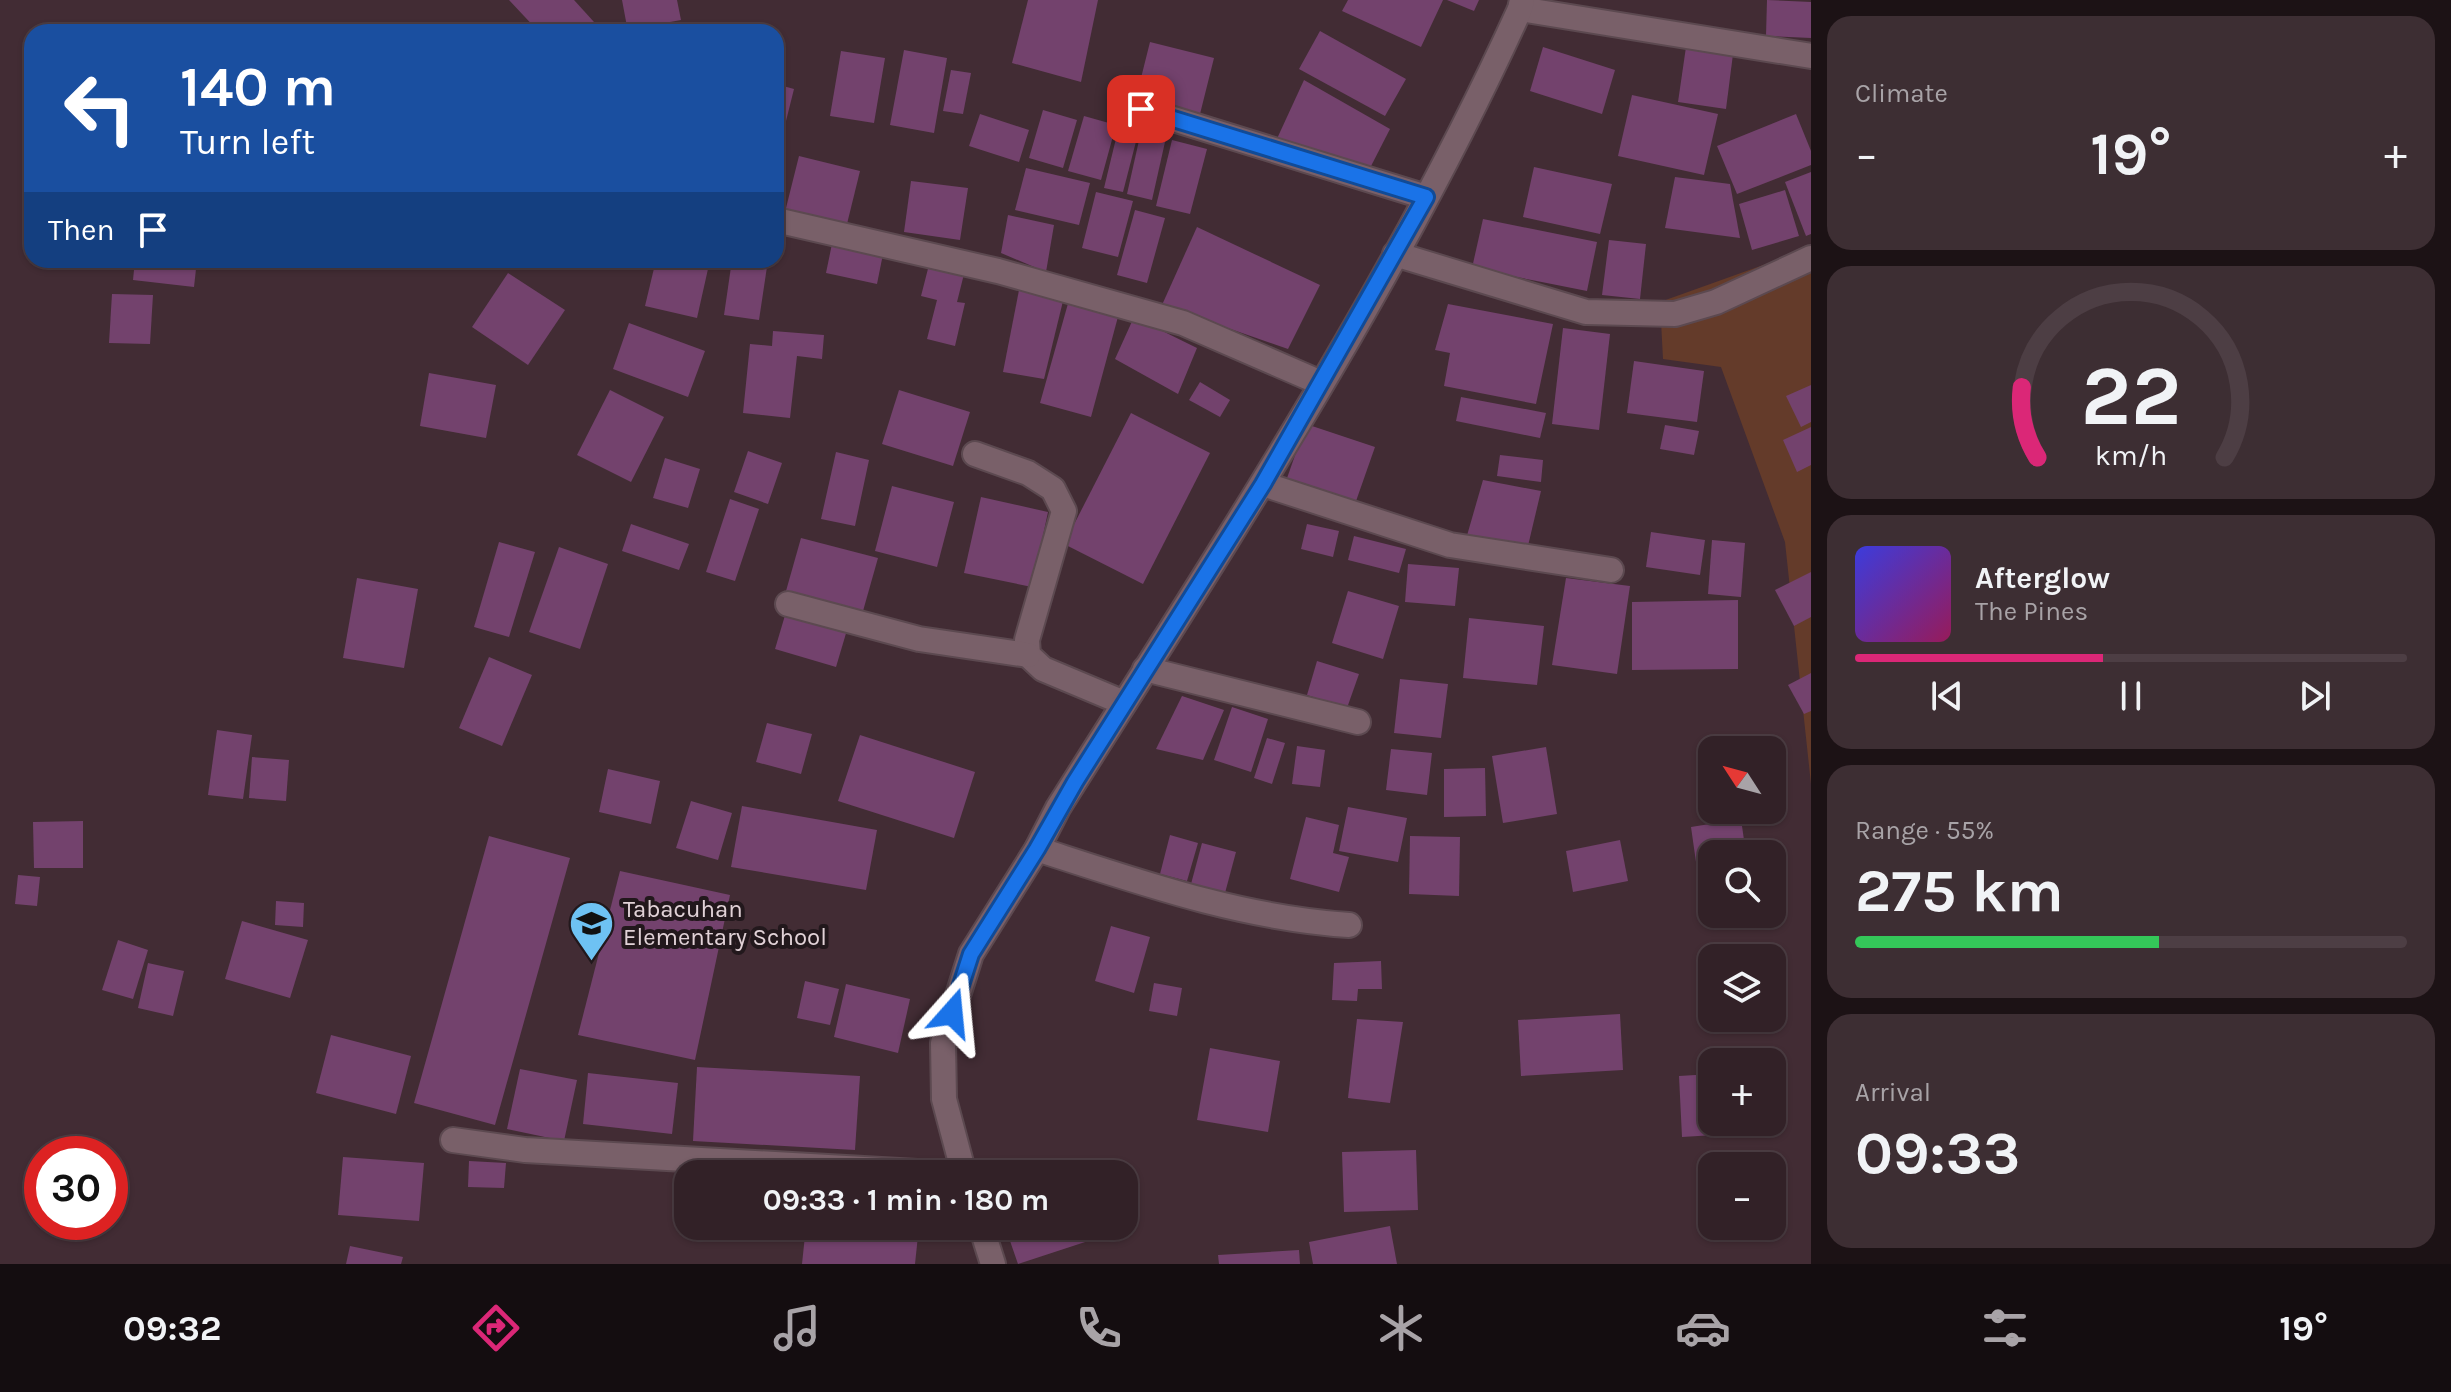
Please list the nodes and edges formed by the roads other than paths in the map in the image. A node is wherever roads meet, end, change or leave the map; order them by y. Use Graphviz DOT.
graph roads {
  1 [pos="1521,4"];
  2 [pos="1811,56"];
  3 [pos="1141,109"];
  4 [pos="1426,197"];
  5 [pos="784,222"];
  6 [pos="1395,254"];
  7 [pos="1811,258"];
  8 [pos="1321,383"];
  9 [pos="975,454"];
  10 [pos="1263,484"];
  11 [pos="1611,570"];
  12 [pos="788,604"];
  13 [pos="1028,655"];
  14 [pos="1145,669"];
  15 [pos="1124,703"];
  16 [pos="1358,722"];
  17 [pos="1037,849"];
  18 [pos="1349,925"];
  19 [pos="453,1140"];
  20 [pos="703,1160"];
  21 [pos="960,1160"];
  22 [pos="985,1240"];
  23 [pos="993,1264"];
  1 -- 2 [label="street"];
  1 -- 4 [label="street"];
  3 -- 4 [label="street"];
  4 -- 6 [label="street"];
  5 -- 8 [label="street"];
  6 -- 7 [label="street"];
  6 -- 8 [label="street"];
  8 -- 10 [label="street"];
  9 -- 13 [label="street"];
  10 -- 11 [label="street"];
  10 -- 14 [label="street"];
  12 -- 13 [label="street"];
  13 -- 15 [label="street"];
  14 -- 15 [label="street"];
  14 -- 16 [label="street"];
  15 -- 17 [label="street"];
  17 -- 18 [label="street"];
  17 -- 21 [label="street"];
  19 -- 20 [label="street"];
  22 -- 23 [label="street"];
}
